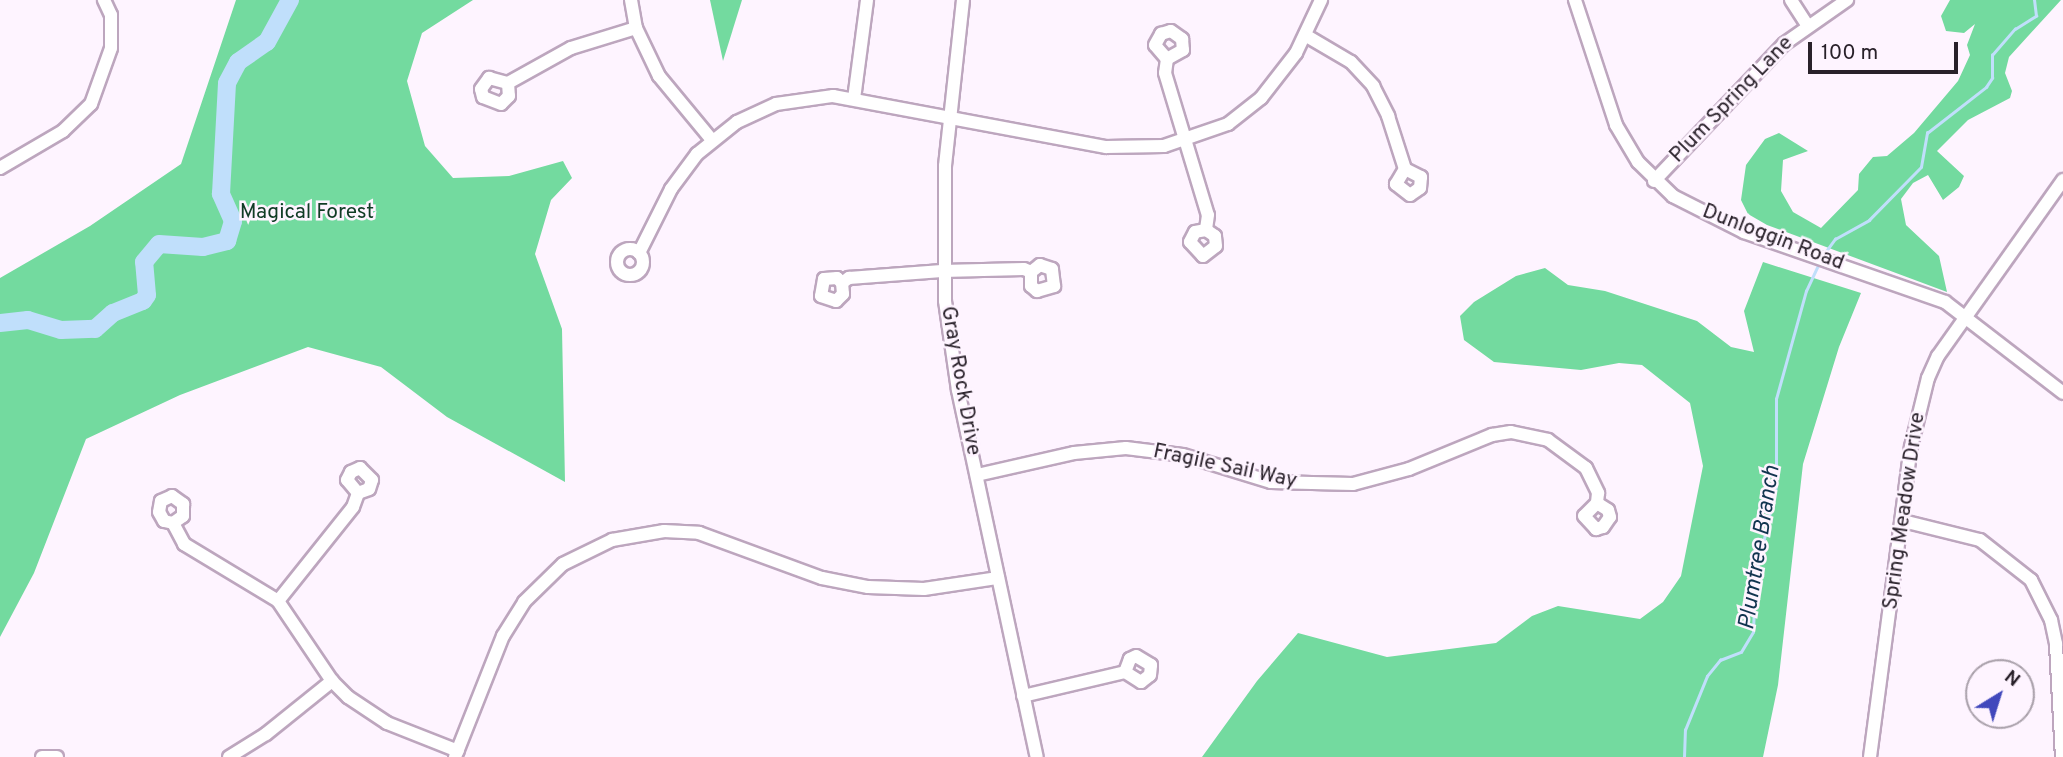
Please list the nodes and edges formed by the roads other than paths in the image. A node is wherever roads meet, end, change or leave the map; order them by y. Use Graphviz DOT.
graph roads {
  1 [pos="104,0"];
  2 [pos="631,0"];
  3 [pos="867,0"];
  4 [pos="963,0"];
  5 [pos="1321,0"];
  6 [pos="1575,0"];
  7 [pos="1791,0"];
  8 [pos="1847,0"];
  9 [pos="1807,25"];
  10 [pos="636,28"];
  11 [pos="1305,35"];
  12 [pos="1167,59"];
  13 [pos="508,83"];
  14 [pos="854,99"];
  15 [pos="950,118"];
  16 [pos="712,140"];
  17 [pos="1187,141"];
  18 [pos="0,168"];
  19 [pos="1405,169"];
  20 [pos="2063,180"];
  21 [pos="1654,181"];
  22 [pos="1206,230"];
  23 [pos="639,253"];
  24 [pos="942,271"];
  25 [pos="1031,272"];
  26 [pos="842,283"];
  27 [pos="1966,316"];
  28 [pos="2063,393"];
  29 [pos="977,475"];
  30 [pos="358,493"];
  31 [pos="1597,503"];
  32 [pos="1903,522"];
  33 [pos="173,523"];
  34 [pos="998,578"];
  35 [pos="278,601"];
  36 [pos="1125,672"];
  37 [pos="332,681"];
  38 [pos="1023,696"];
  39 [pos="456,754"];
  40 [pos="42,757"];
  41 [pos="57,757"];
  42 [pos="229,757"];
  43 [pos="1037,757"];
  44 [pos="1870,757"];
  45 [pos="2062,757"];
  1 -- 18 [label="street"];
  2 -- 10 [label="street"];
  3 -- 14 [label="street"];
  4 -- 15 [label="street, Gray Rock Drive"];
  5 -- 11 [label="street"];
  6 -- 21 [label="street, Dunloggin Road"];
  7 -- 9 [label="street"];
  8 -- 9 [label="street, Plum Spring Lane"];
  9 -- 21 [label="street, Plum Spring Lane"];
  10 -- 13 [label="street"];
  10 -- 16 [label="street"];
  11 -- 17 [label="street"];
  11 -- 19 [label="street"];
  12 -- 17 [label="street"];
  14 -- 15 [label="street"];
  14 -- 16 [label="street"];
  15 -- 17 [label="street"];
  15 -- 24 [label="street, Gray Rock Drive"];
  16 -- 23 [label="street"];
  17 -- 22 [label="street"];
  20 -- 27 [label="street, Spring Meadow Drive"];
  21 -- 27 [label="street, Dunloggin Road"];
  24 -- 25 [label="street"];
  24 -- 26 [label="street"];
  24 -- 29 [label="street, Gray Rock Drive"];
  27 -- 28 [label="street, Dunloggin Road"];
  27 -- 32 [label="street, Spring Meadow Drive"];
  29 -- 31 [label="street, Fragile Sail Way"];
  29 -- 34 [label="street, Gray Rock Drive"];
  30 -- 35 [label="street"];
  32 -- 44 [label="street, Spring Meadow Drive"];
  32 -- 45 [label="street"];
  33 -- 35 [label="street"];
  34 -- 38 [label="street, Gray Rock Drive"];
  34 -- 39 [label="street"];
  35 -- 37 [label="street"];
  36 -- 38 [label="street"];
  37 -- 39 [label="street"];
  37 -- 42 [label="street"];
  38 -- 43 [label="street, Gray Rock Drive"];
  40 -- 41 [label="street"];
}
